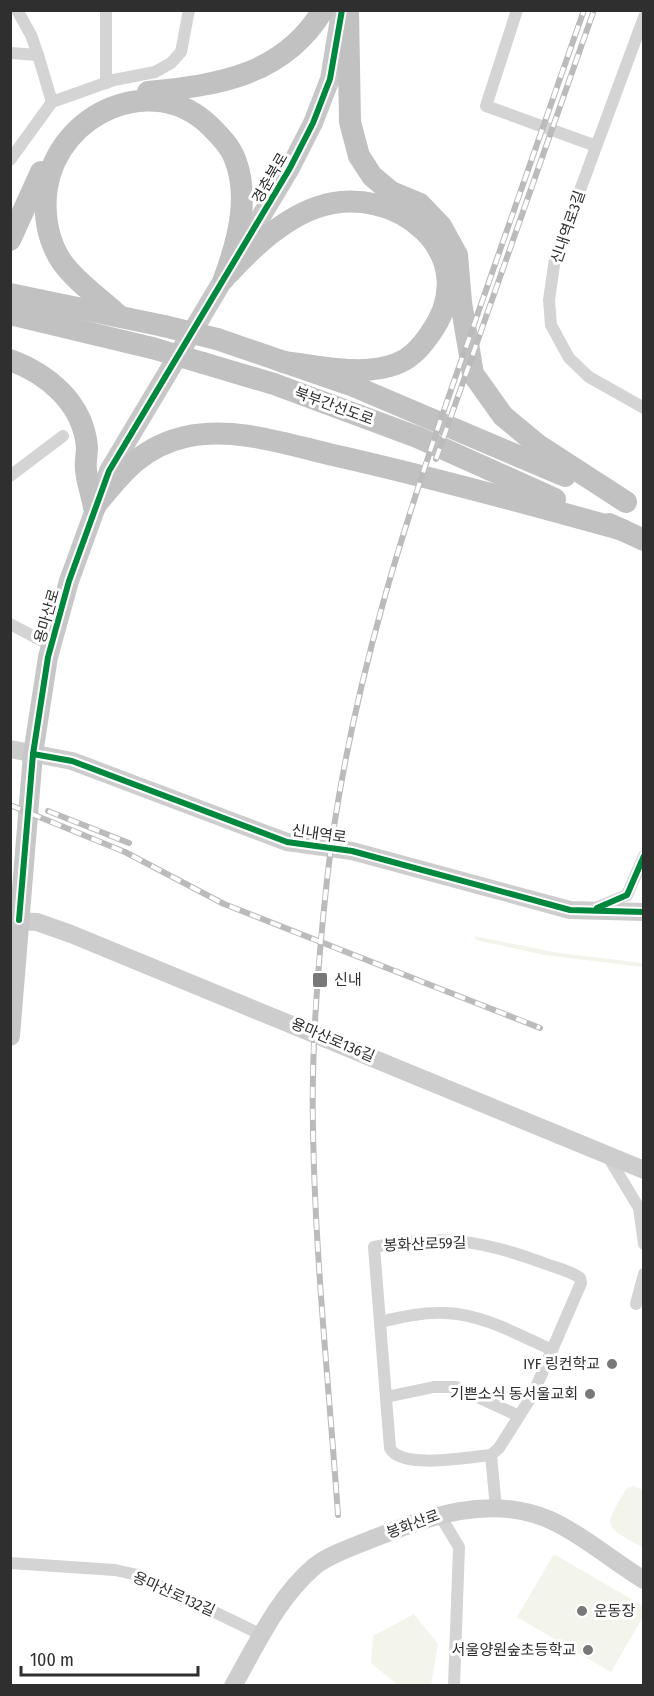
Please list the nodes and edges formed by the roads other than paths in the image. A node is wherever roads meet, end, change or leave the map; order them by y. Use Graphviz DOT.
graph roads {
  1 [pos="17,10"];
  2 [pos="106,10"];
  3 [pos="189,10"];
  4 [pos="323,10"];
  5 [pos="342,10"];
  6 [pos="348,10"];
  7 [pos="517,10"];
  8 [pos="644,17"];
  9 [pos="10,53"];
  10 [pos="38,55"];
  11 [pos="106,83"];
  12 [pos="52,102"];
  13 [pos="596,146"];
  14 [pos="10,160"];
  15 [pos="10,240"];
  16 [pos="224,279"];
  17 [pos="10,294"];
  18 [pos="10,314"];
  19 [pos="118,315"];
  20 [pos="185,344"];
  21 [pos="10,360"];
  22 [pos="284,362"];
  23 [pos="644,408"];
  24 [pos="63,436"];
  25 [pos="10,476"];
  26 [pos="635,506"];
  27 [pos="94,507"];
  28 [pos="623,530"];
  29 [pos="644,540"];
  30 [pos="10,624"];
  31 [pos="51,645"];
  32 [pos="10,749"];
  33 [pos="33,754"];
  34 [pos="644,856"];
  35 [pos="570,910"];
  36 [pos="644,912"];
  37 [pos="15,920"];
  38 [pos="10,1036"];
  39 [pos="607,1155"];
  40 [pos="644,1170"];
  41 [pos="641,1210"];
  42 [pos="644,1244"];
  43 [pos="644,1274"];
  44 [pos="636,1304"];
  45 [pos="380,1322"];
  46 [pos="552,1350"];
  47 [pos="386,1397"];
  48 [pos="519,1416"];
  49 [pos="491,1455"];
  50 [pos="496,1509"];
  51 [pos="439,1514"];
  52 [pos="10,1563"];
  53 [pos="644,1580"];
  54 [pos="262,1635"];
  55 [pos="233,1686"];
  56 [pos="454,1686"];
  1 -- 10 [label="street"];
  2 -- 11 [label="street"];
  3 -- 11 [label="street"];
  4 -- 15 [label="highway"];
  5 -- 16 [label="main road, 경춘북로"];
  6 -- 26 [label="highway"];
  7 -- 13 [label="street"];
  8 -- 13 [label="street, 신내역로3길"];
  9 -- 10 [label="street"];
  10 -- 12 [label="street"];
  11 -- 12 [label="street"];
  12 -- 14 [label="street"];
  13 -- 23 [label="street, 신내역로3길"];
  16 -- 19 [label="highway"];
  16 -- 20 [label="main road, 경춘북로"];
  16 -- 22 [label="highway"];
  17 -- 19 [label="highway, 북부간선도로"];
  18 -- 28 [label="highway, 북부간선도로, bridge"];
  19 -- 22 [label="highway, 북부간선도로, bridge"];
  20 -- 27 [label="main road, 용마산로"];
  21 -- 27 [label="highway"];
  22 -- 26 [label="highway, 북부간선도로"];
  24 -- 25 [label="street"];
  27 -- 28 [label="highway"];
  27 -- 31 [label="main road, 용마산로"];
  28 -- 29 [label="highway, 북부간선도로"];
  30 -- 31 [label="street"];
  31 -- 33 [label="main road, 용마산로"];
  32 -- 33 [label="street, 신내역로"];
  33 -- 35 [label="street, 신내역로"];
  33 -- 37 [label="main road, 용마산로"];
  34 -- 35 [label="street"];
  35 -- 36 [label="street, 신내역로"];
  37 -- 38 [label="main road, 용마산로"];
  37 -- 39 [label="street, 용마산로136길"];
  39 -- 40 [label="street, 용마산로136길"];
  39 -- 41 [label="street"];
  41 -- 42 [label="street"];
  43 -- 44 [label="street"];
  45 -- 46 [label="street"];
  45 -- 46 [label="street, 봉화산로59길"];
  45 -- 47 [label="street, 봉화산로59길"];
  46 -- 48 [label="street, 봉화산로59길"];
  47 -- 48 [label="street"];
  47 -- 49 [label="street, 봉화산로59길"];
  48 -- 49 [label="street, 봉화산로59길"];
  49 -- 50 [label="street"];
  50 -- 51 [label="street, 봉화산로"];
  50 -- 53 [label="street, 봉화산로"];
  51 -- 54 [label="street, 봉화산로"];
  51 -- 56 [label="street"];
  52 -- 54 [label="street, 용마산로132길"];
  54 -- 55 [label="street, 봉화산로"];
}
